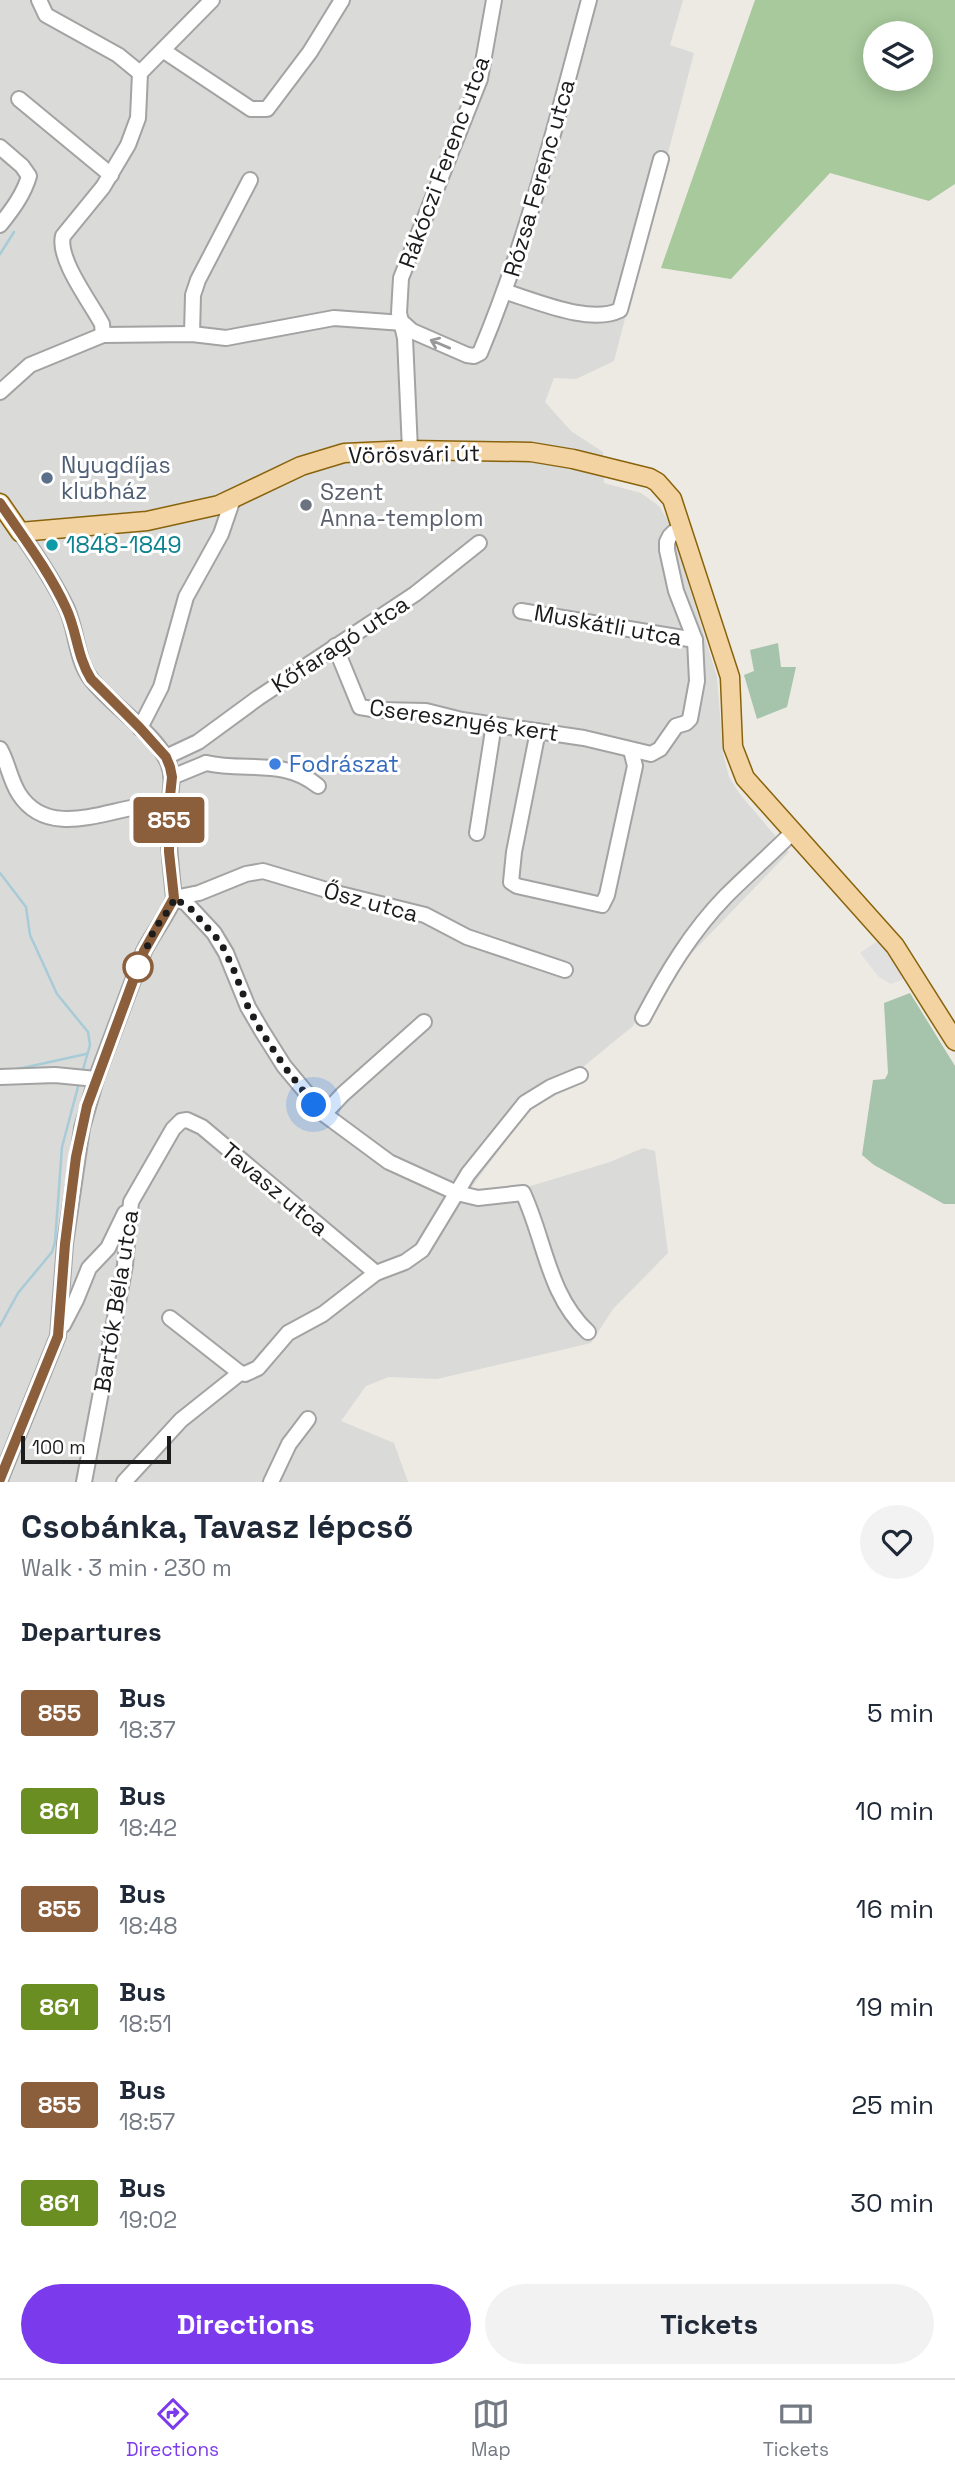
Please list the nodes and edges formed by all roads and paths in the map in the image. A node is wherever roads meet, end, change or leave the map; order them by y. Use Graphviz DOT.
graph roads {
  1 [pos="39,0"];
  2 [pos="212,0"];
  3 [pos="342,0"];
  4 [pos="494,0"];
  5 [pos="589,0"];
  6 [pos="164,51"];
  7 [pos="140,73"];
  8 [pos="19,99"];
  9 [pos="0,147"];
  10 [pos="661,159"];
  11 [pos="111,175"];
  12 [pos="250,180"];
  13 [pos="0,225"];
  14 [pos="506,292"];
  15 [pos="402,323"];
  16 [pos="192,334"];
  17 [pos="103,335"];
  18 [pos="0,392"];
  19 [pos="410,450"];
  20 [pos="233,499"];
  21 [pos="0,503"];
  22 [pos="683,530"];
  23 [pos="20,532"];
  24 [pos="479,543"];
  25 [pos="522,611"];
  26 [pos="695,640"];
  27 [pos="335,646"];
  28 [pos="494,724"];
  29 [pos="140,728"];
  30 [pos="538,731"];
  31 [pos="198,742"];
  32 [pos="0,749"];
  33 [pos="631,750"];
  34 [pos="166,757"];
  35 [pos="206,762"];
  36 [pos="172,777"];
  37 [pos="318,786"];
  38 [pos="169,806"];
  39 [pos="793,832"];
  40 [pos="477,833"];
  41 [pos="174,898"];
  42 [pos="565,971"];
  43 [pos="643,1018"];
  44 [pos="424,1022"];
  45 [pos="955,1041"];
  46 [pos="580,1075"];
  47 [pos="0,1077"];
  48 [pos="86,1077"];
  49 [pos="324,1114"];
  50 [pos="173,1129"];
  51 [pos="457,1194"];
  52 [pos="131,1202"];
  53 [pos="376,1273"];
  54 [pos="170,1318"];
  55 [pos="588,1332"];
  56 [pos="58,1336"];
  57 [pos="240,1373"];
  58 [pos="308,1419"];
  59 [pos="0,1480"];
  60 [pos="84,1482"];
  61 [pos="124,1482"];
  62 [pos="271,1482"];
  1 -- 7 [label="street"];
  2 -- 6 [label="street"];
  3 -- 6 [label="street"];
  4 -- 15 [label="street, Rákóczi Ferenc utca"];
  5 -- 14 [label="street, Rózsa Ferenc utca"];
  6 -- 7 [label="street"];
  7 -- 11 [label="street"];
  8 -- 11 [label="street"];
  9 -- 13 [label="street"];
  10 -- 14 [label="street"];
  11 -- 17 [label="street"];
  12 -- 16 [label="street"];
  14 -- 15 [label="street, Rózsa Ferenc utca, one-way"];
  15 -- 16 [label="street"];
  15 -- 19 [label="street, Rákóczi Ferenc utca"];
  16 -- 17 [label="street"];
  17 -- 18 [label="street"];
  19 -- 20 [label="main road, Vörösvári út"];
  19 -- 22 [label="main road, Vörösvári út"];
  20 -- 23 [label="main road, Vörösvári út"];
  20 -- 29 [label="street"];
  21 -- 23 [label="main road"];
  22 -- 26 [label="street"];
  22 -- 39 [label="main road, Vörösvári út"];
  23 -- 29 [label="street"];
  24 -- 27 [label="street, Kőfaragó utca"];
  25 -- 26 [label="street, Muskátli utca"];
  26 -- 33 [label="street"];
  27 -- 28 [label="street, Cseresznyés kert"];
  27 -- 31 [label="street, Kőfaragó utca"];
  28 -- 30 [label="street, Cseresznyés kert"];
  28 -- 40 [label="street"];
  29 -- 34 [label="street"];
  30 -- 33 [label="street, Cseresznyés kert"];
  30 -- 33 [label="street"];
  31 -- 34 [label="street, Kőfaragó utca"];
  31 -- 35 [label="street"];
  32 -- 38 [label="street"];
  34 -- 36 [label="street"];
  35 -- 36 [label="street"];
  35 -- 37 [label="street"];
  36 -- 38 [label="street"];
  38 -- 41 [label="street"];
  39 -- 43 [label="street"];
  39 -- 45 [label="main road, Vörösvári út"];
  41 -- 42 [label="street, Ősz utca"];
  41 -- 48 [label="street"];
  41 -- 49 [label="street"];
  44 -- 49 [label="street"];
  46 -- 51 [label="street"];
  47 -- 48 [label="street"];
  48 -- 56 [label="street"];
  49 -- 51 [label="street"];
  50 -- 52 [label="street, Bartók Béla utca"];
  50 -- 53 [label="street, Tavasz utca"];
  51 -- 53 [label="street"];
  51 -- 55 [label="street"];
  52 -- 56 [label="street"];
  52 -- 60 [label="street, Bartók Béla utca"];
  53 -- 57 [label="street"];
  54 -- 57 [label="street"];
  56 -- 59 [label="street"];
  57 -- 61 [label="street"];
  58 -- 62 [label="street"];
}
